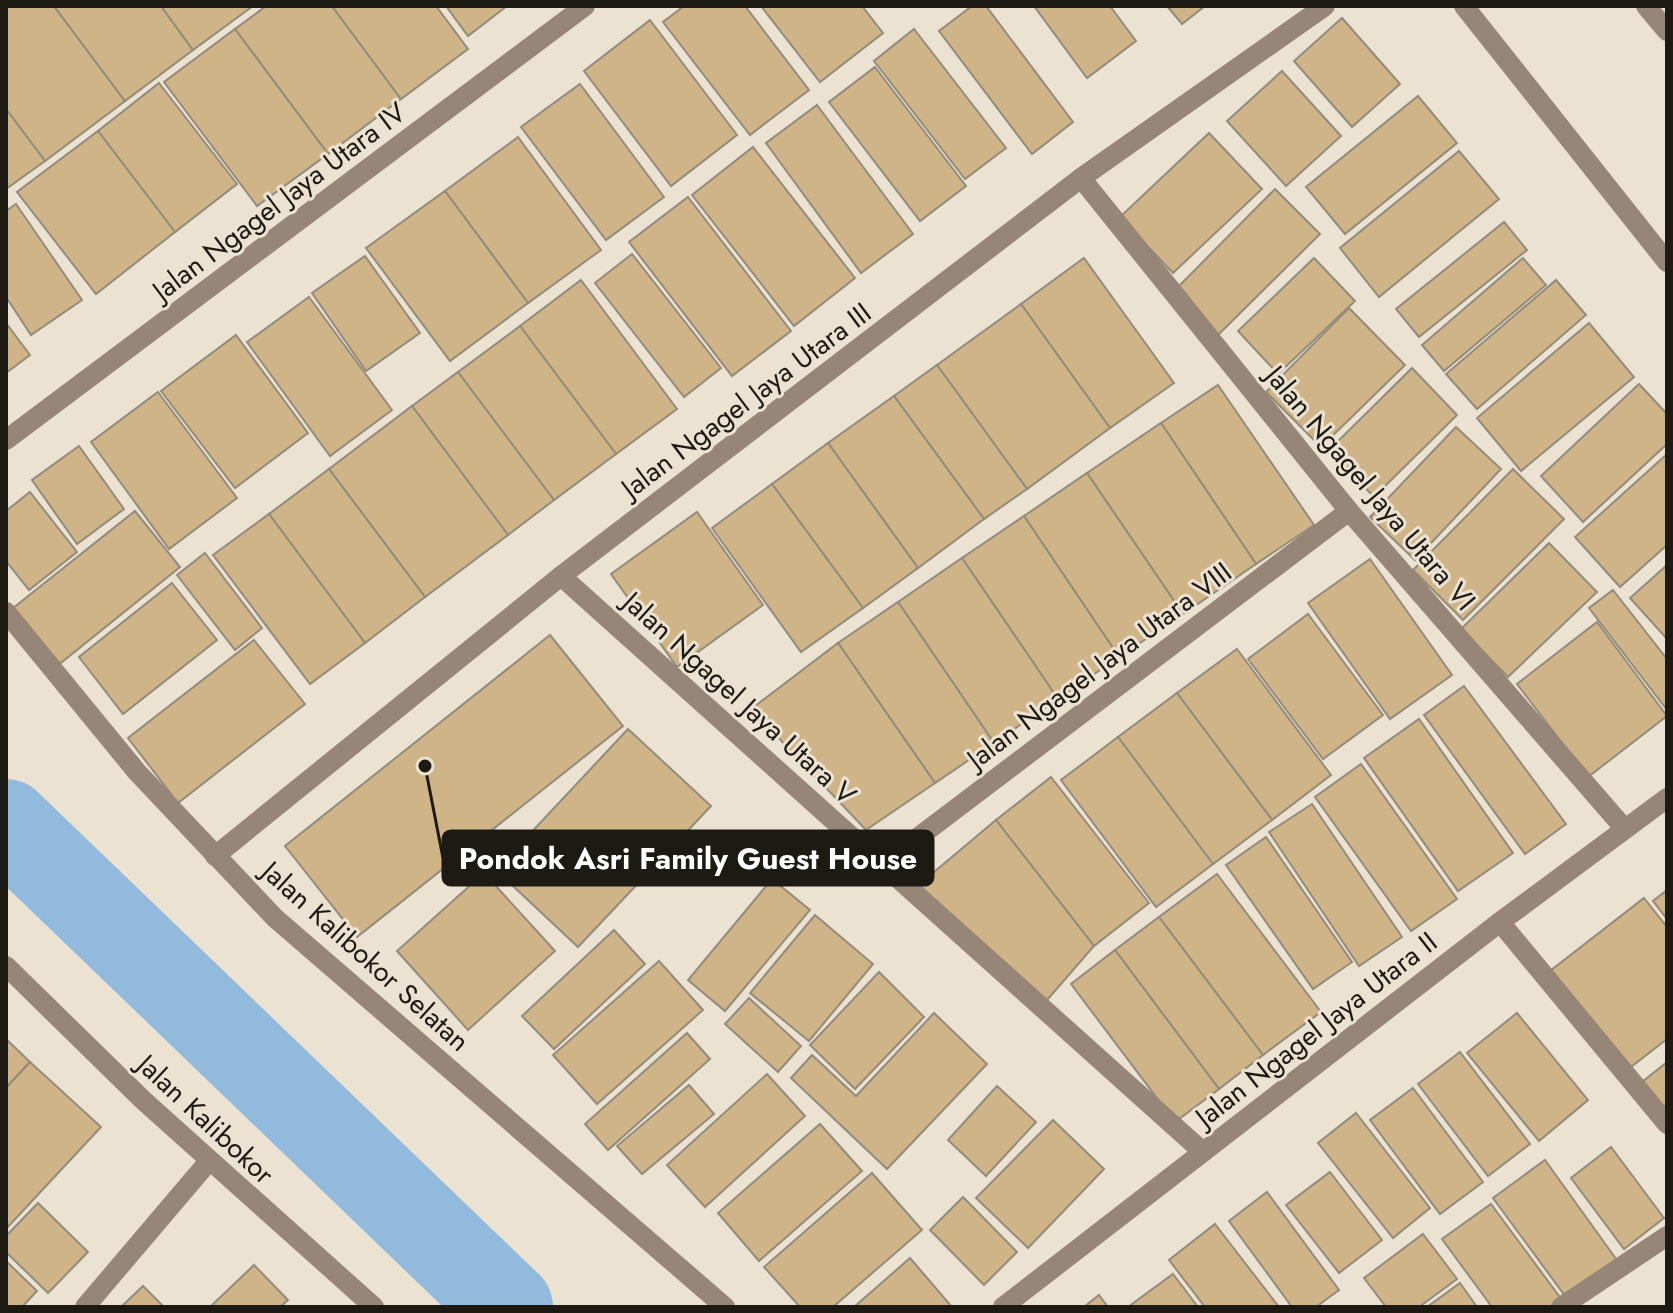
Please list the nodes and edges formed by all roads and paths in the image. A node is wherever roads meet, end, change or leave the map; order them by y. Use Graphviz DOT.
graph roads {
  1 [pos="585,6"];
  2 [pos="1325,6"];
  3 [pos="1464,6"];
  4 [pos="1646,6"];
  5 [pos="1667,31"];
  6 [pos="1081,178"];
  7 [pos="1667,262"];
  8 [pos="6,440"];
  9 [pos="1349,511"];
  10 [pos="561,576"];
  11 [pos="6,612"];
  12 [pos="1667,798"];
  13 [pos="1624,828"];
  14 [pos="215,856"];
  15 [pos="883,864"];
  16 [pos="1500,922"];
  17 [pos="6,966"];
  18 [pos="1667,1124"];
  19 [pos="1203,1152"];
  20 [pos="209,1161"];
  21 [pos="1667,1236"];
  22 [pos="85,1307"];
  23 [pos="374,1307"];
  24 [pos="725,1307"];
  25 [pos="1003,1307"];
  26 [pos="1561,1307"];
  1 -- 8 [label="street, Jalan Ngagel Jaya Utara IV"];
  2 -- 6 [label="street, Jalan Ngagel Jaya Utara III"];
  3 -- 7 [label="street"];
  4 -- 5 [label="street"];
  6 -- 9 [label="street, Jalan Ngagel Jaya Utara VI"];
  6 -- 10 [label="street, Jalan Ngagel Jaya Utara III"];
  9 -- 13 [label="street, Jalan Ngagel Jaya Utara VI"];
  9 -- 15 [label="street, Jalan Ngagel Jaya Utara VIII"];
  10 -- 14 [label="street, Jalan Ngagel Jaya Utara III"];
  10 -- 15 [label="street, Jalan Ngagel Jaya Utara V"];
  11 -- 14 [label="street, Jalan Kalibokor Selatan"];
  12 -- 13 [label="street, Jalan Ngagel Jaya Utara II"];
  13 -- 16 [label="street, Jalan Ngagel Jaya Utara II"];
  14 -- 24 [label="street, Jalan Kalibokor Selatan"];
  15 -- 19 [label="street, Jalan Ngagel Jaya Utara V"];
  16 -- 18 [label="street"];
  16 -- 19 [label="street, Jalan Ngagel Jaya Utara II"];
  17 -- 20 [label="street, Jalan Kalibokor"];
  19 -- 25 [label="street, Jalan Ngagel Jaya Utara II"];
  20 -- 22 [label="street"];
  20 -- 23 [label="street, Jalan Kalibokor"];
  21 -- 26 [label="street"];
}
